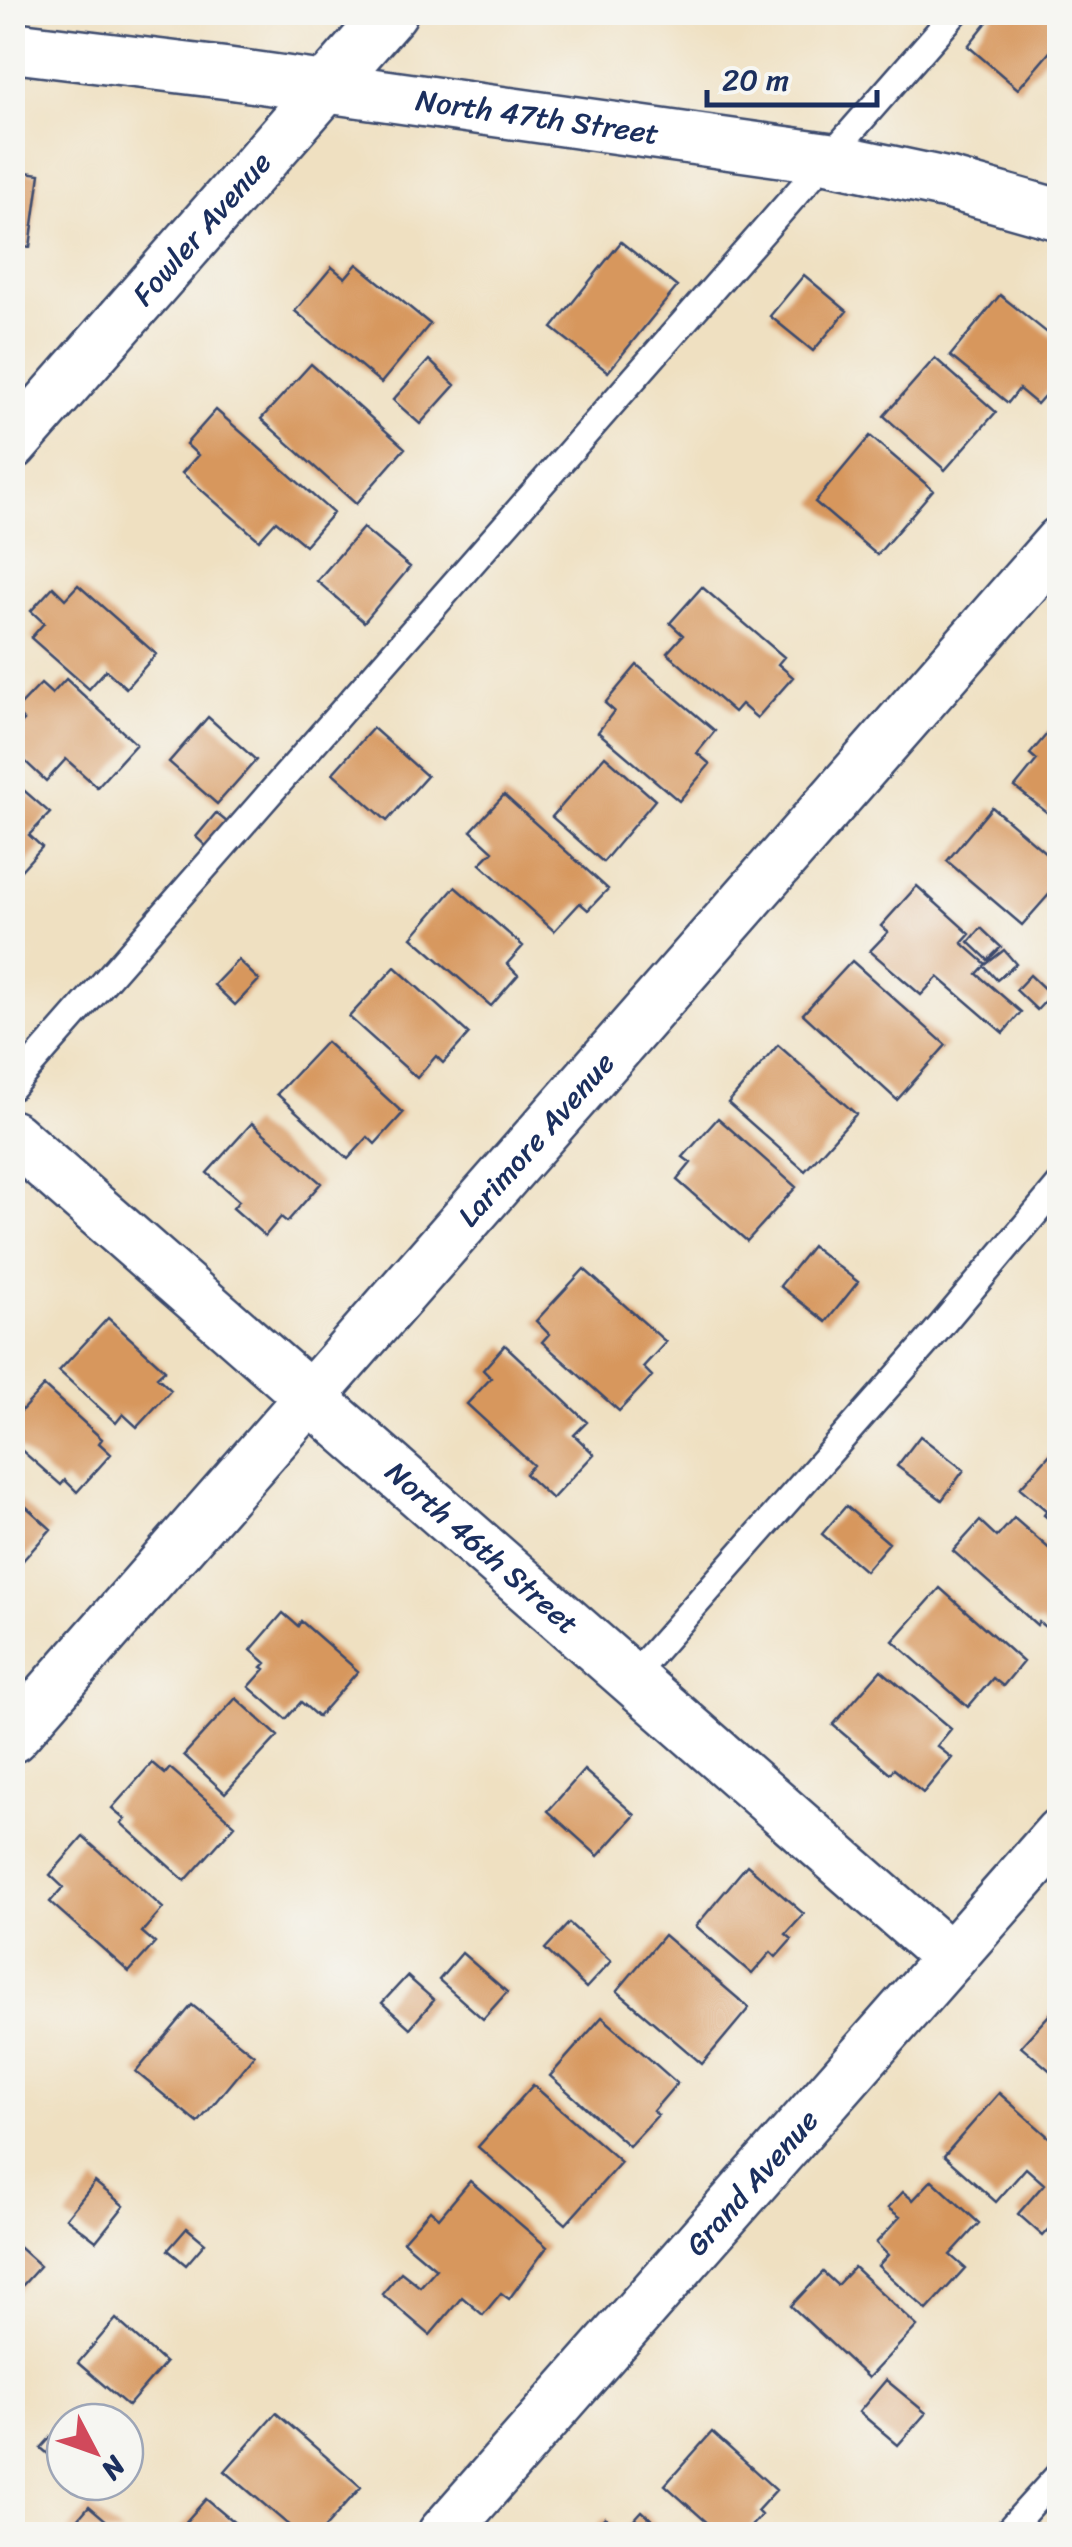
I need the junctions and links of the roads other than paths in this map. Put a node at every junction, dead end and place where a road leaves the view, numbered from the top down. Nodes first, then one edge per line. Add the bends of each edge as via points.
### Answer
1 (392, 12) edge
2 (956, 12) edge
3 (12, 47) edge
4 (324, 89) junction
5 (828, 158) junction
6 (1060, 215) edge
7 (12, 445) edge
8 (1060, 542) edge
9 (12, 1088) edge
10 (12, 1136) edge
11 (1060, 1184) edge
12 (310, 1398) junction
13 (631, 1678) junction
14 (12, 1737) edge
15 (1060, 1832) edge
16 (950, 1958) junction
17 (1060, 2473) edge
18 (443, 2534) edge
19 (1005, 2534) edge

1 - 4 street, Fowler Avenue
2 - 5 lane
3 - 4 street, North 47th Street
4 - 5 street, North 47th Street
4 - 7 street, Fowler Avenue
5 - 6 street, North 47th Street
5 - 9 lane
8 - 12 street, Larimore Avenue
10 - 12 street, North 46th Street
11 - 13 lane
12 - 13 street, North 46th Street
12 - 14 street, Larimore Avenue
13 - 16 street, North 46th Street
15 - 16 street, Grand Avenue
16 - 18 street, Grand Avenue
17 - 19 lane

